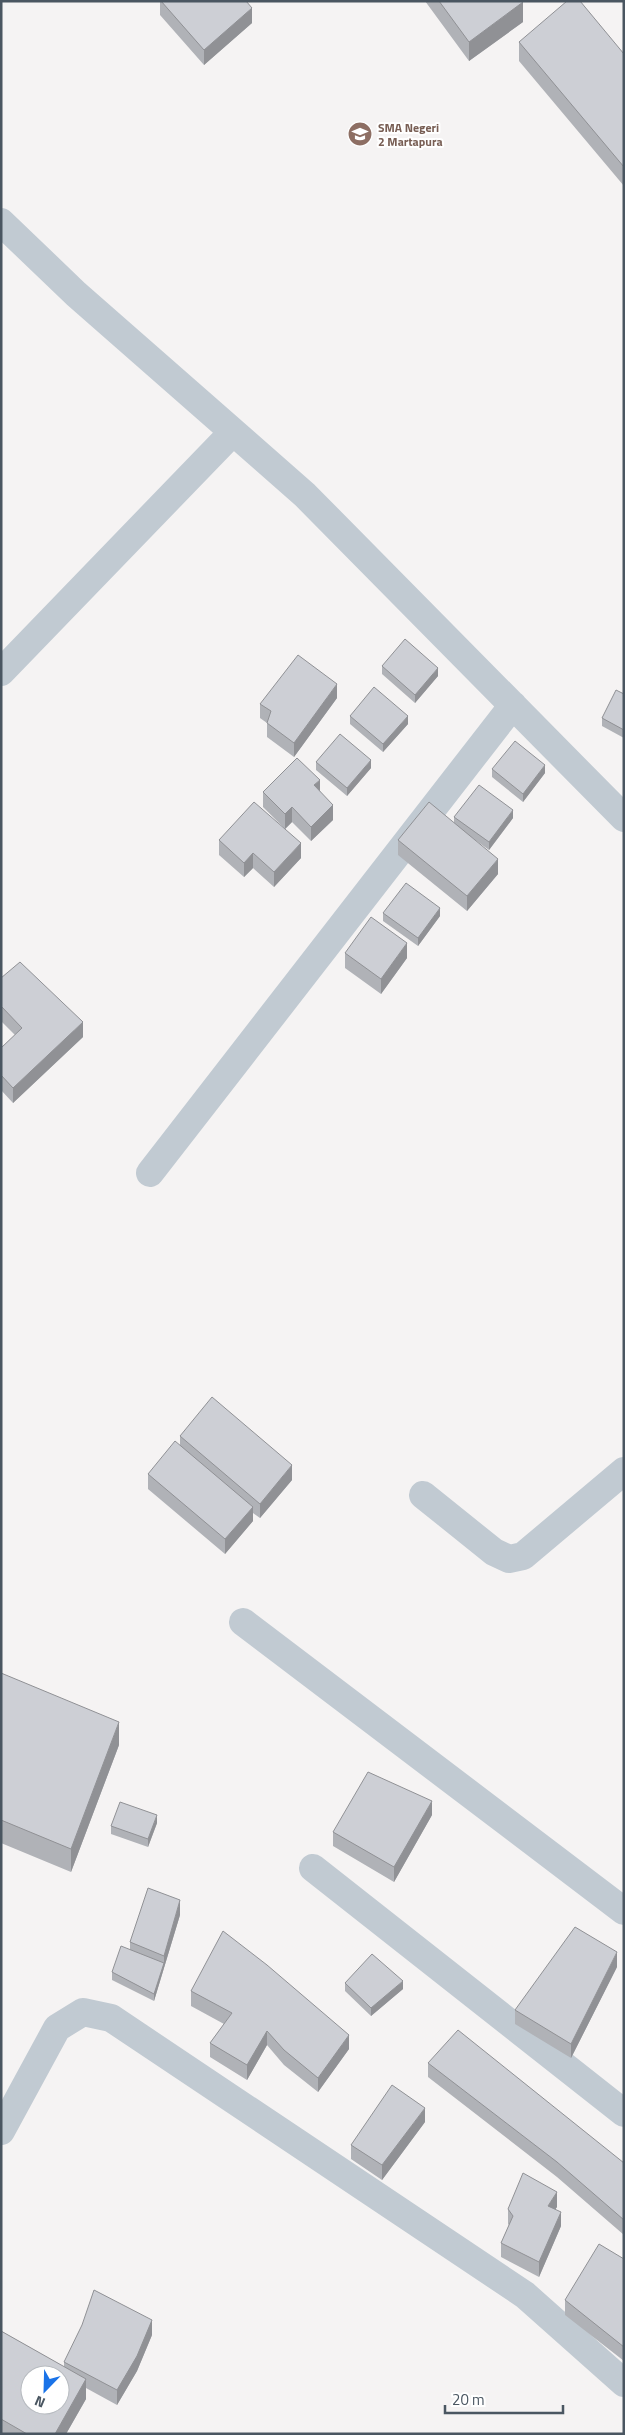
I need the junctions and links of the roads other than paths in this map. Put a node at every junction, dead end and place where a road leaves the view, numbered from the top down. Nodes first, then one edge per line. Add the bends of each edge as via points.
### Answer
1 (1, 222) edge
2 (233, 432) junction
3 (1, 672) edge
4 (513, 705) junction
5 (624, 818) edge
6 (150, 1173) dead end
7 (624, 1470) edge
8 (423, 1495) dead end
9 (243, 1622) dead end
10 (314, 1868) dead end
11 (624, 1911) edge
12 (624, 2113) edge
13 (1, 2131) edge
14 (624, 2383) edge

1 - 2 street via 76,294
2 - 3 street
2 - 4 street via 305,495
4 - 5 street
4 - 6 street
7 - 8 street via 522,1556 509,1559 494,1552
9 - 11 street
10 - 12 street
13 - 14 street via 57,2028 83,2012 111,2018 525,2296

